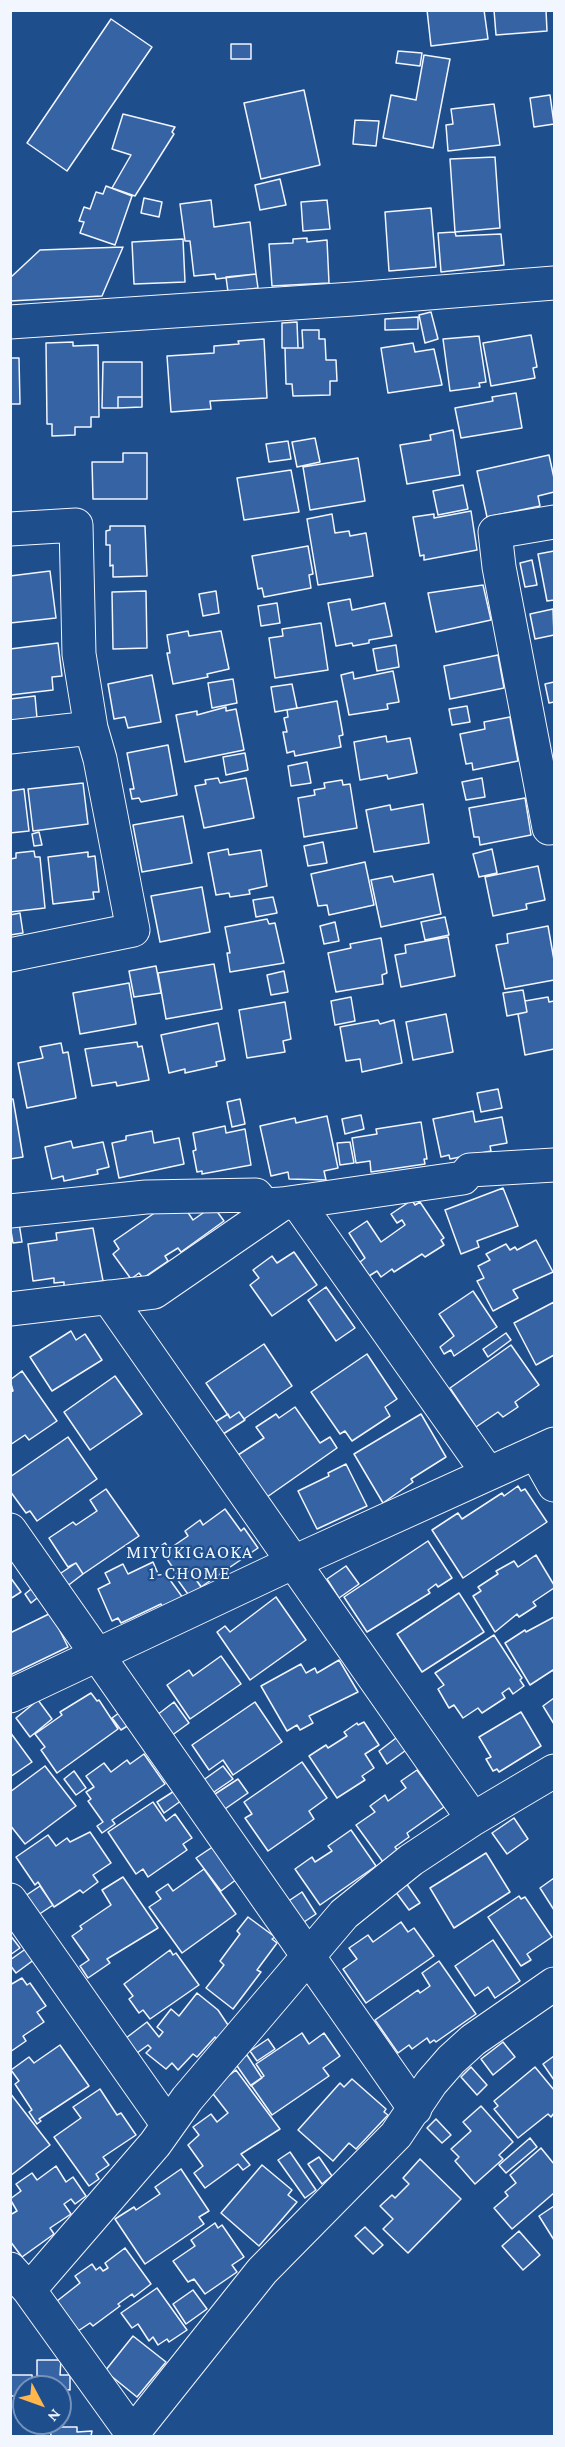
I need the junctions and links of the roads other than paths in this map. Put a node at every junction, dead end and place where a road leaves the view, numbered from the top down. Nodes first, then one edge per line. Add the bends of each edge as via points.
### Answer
1 (555, 283) edge
2 (10, 322) edge
3 (555, 522) edge
4 (10, 529) edge
5 (91, 728) junction
6 (10, 737) edge
7 (555, 827) edge
8 (10, 955) edge
9 (555, 1165) edge
10 (289, 1203) junction
11 (10, 1211) edge
12 (108, 1297) junction
13 (10, 1309) edge
14 (545, 1448) edge
15 (488, 1473) junction
16 (555, 1485) edge
17 (10, 1530) edge
18 (294, 1562) junction
19 (96, 1654) junction
20 (10, 1696) edge
21 (555, 1771) edge
22 (473, 1819) junction
23 (10, 1900) edge
24 (308, 1956) junction
25 (555, 1984) edge
26 (415, 2109) junction
27 (168, 2125) junction
28 (20, 2280) edge
29 (133, 2434) edge

1 - 2 street
3 - 7 street via 495,532 549,828
4 - 5 street via 76,525 79,654
5 - 6 street
5 - 8 street via 133,930
9 - 10 street via 470,1170 463,1179
10 - 11 street via 264,1205 256,1195 146,1197
10 - 12 street via 154,1292
10 - 15 street
12 - 13 street
12 - 18 street
14 - 15 street
14 - 16 street
15 - 18 street
17 - 19 street
18 - 19 street
18 - 22 street
19 - 20 street
19 - 24 street
21 - 22 street
22 - 24 street via 411,1860 345,1914
23 - 27 street
24 - 26 street
24 - 27 street
25 - 26 street via 473,2040 431,2083
26 - 29 street via 396,2135 262,2271
27 - 28 street via 155,2144
28 - 29 street

